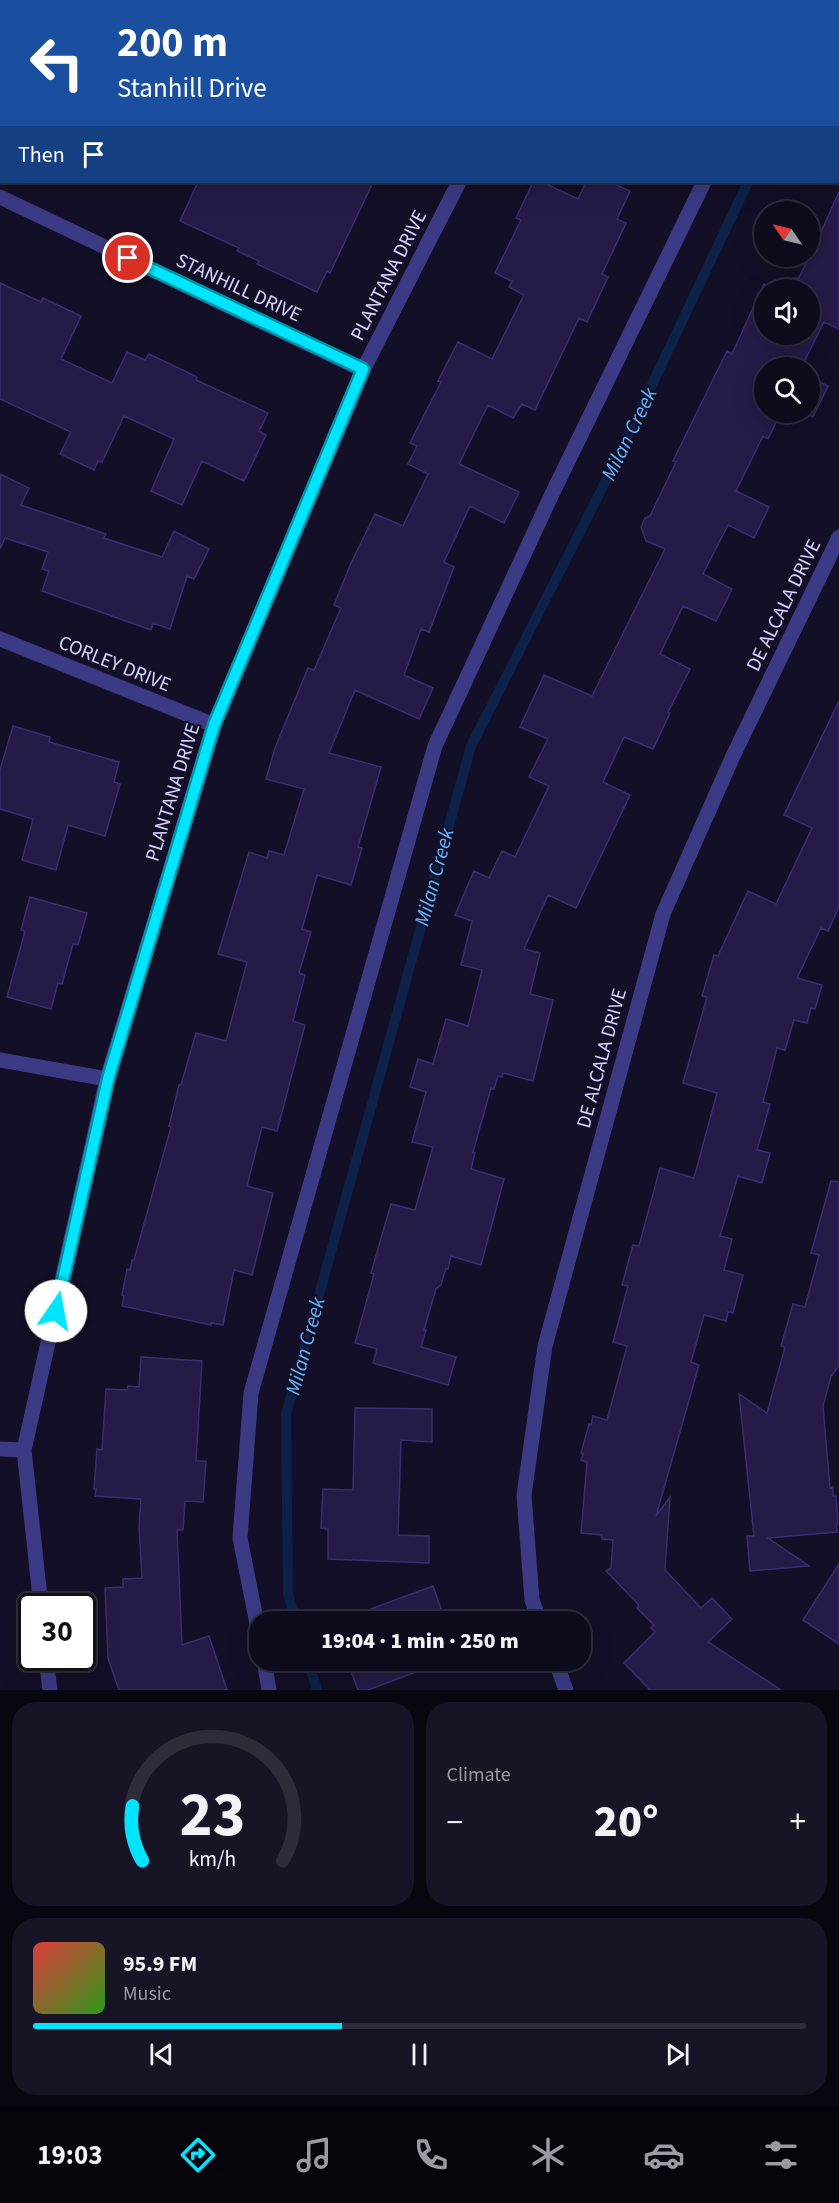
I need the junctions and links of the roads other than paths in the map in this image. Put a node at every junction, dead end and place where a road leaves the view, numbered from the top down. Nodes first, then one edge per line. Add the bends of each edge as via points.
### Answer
1 (458, 183) edge
2 (704, 183) edge
3 (0, 196) edge
4 (363, 369) junction
5 (839, 537) edge
6 (0, 639) edge
7 (214, 725) junction
8 (0, 1060) edge
9 (108, 1079) junction
10 (0, 1449) edge
11 (24, 1450) junction
12 (40, 1593) edge
13 (254, 1611) edge
14 (536, 1611) edge
15 (48, 1671) edge
16 (266, 1671) edge
17 (559, 1671) edge
18 (50, 1690) edge
19 (269, 1690) edge
20 (566, 1690) edge

1 - 4 street, PLANTANA DRIVE
2 - 13 street via 435,746 251,1393 240,1538
3 - 4 street, STANHILL DRIVE
4 - 7 street, PLANTANA DRIVE
5 - 14 street, DE ALCALA DRIVE via 733,756 663,914 545,1346 524,1495
6 - 7 street, CORLEY DRIVE
7 - 9 street, PLANTANA DRIVE
8 - 9 street
9 - 11 street, PLANTANA DRIVE
10 - 11 street
11 - 12 street, PLANTANA DRIVE
15 - 18 street
16 - 19 street
17 - 20 street

